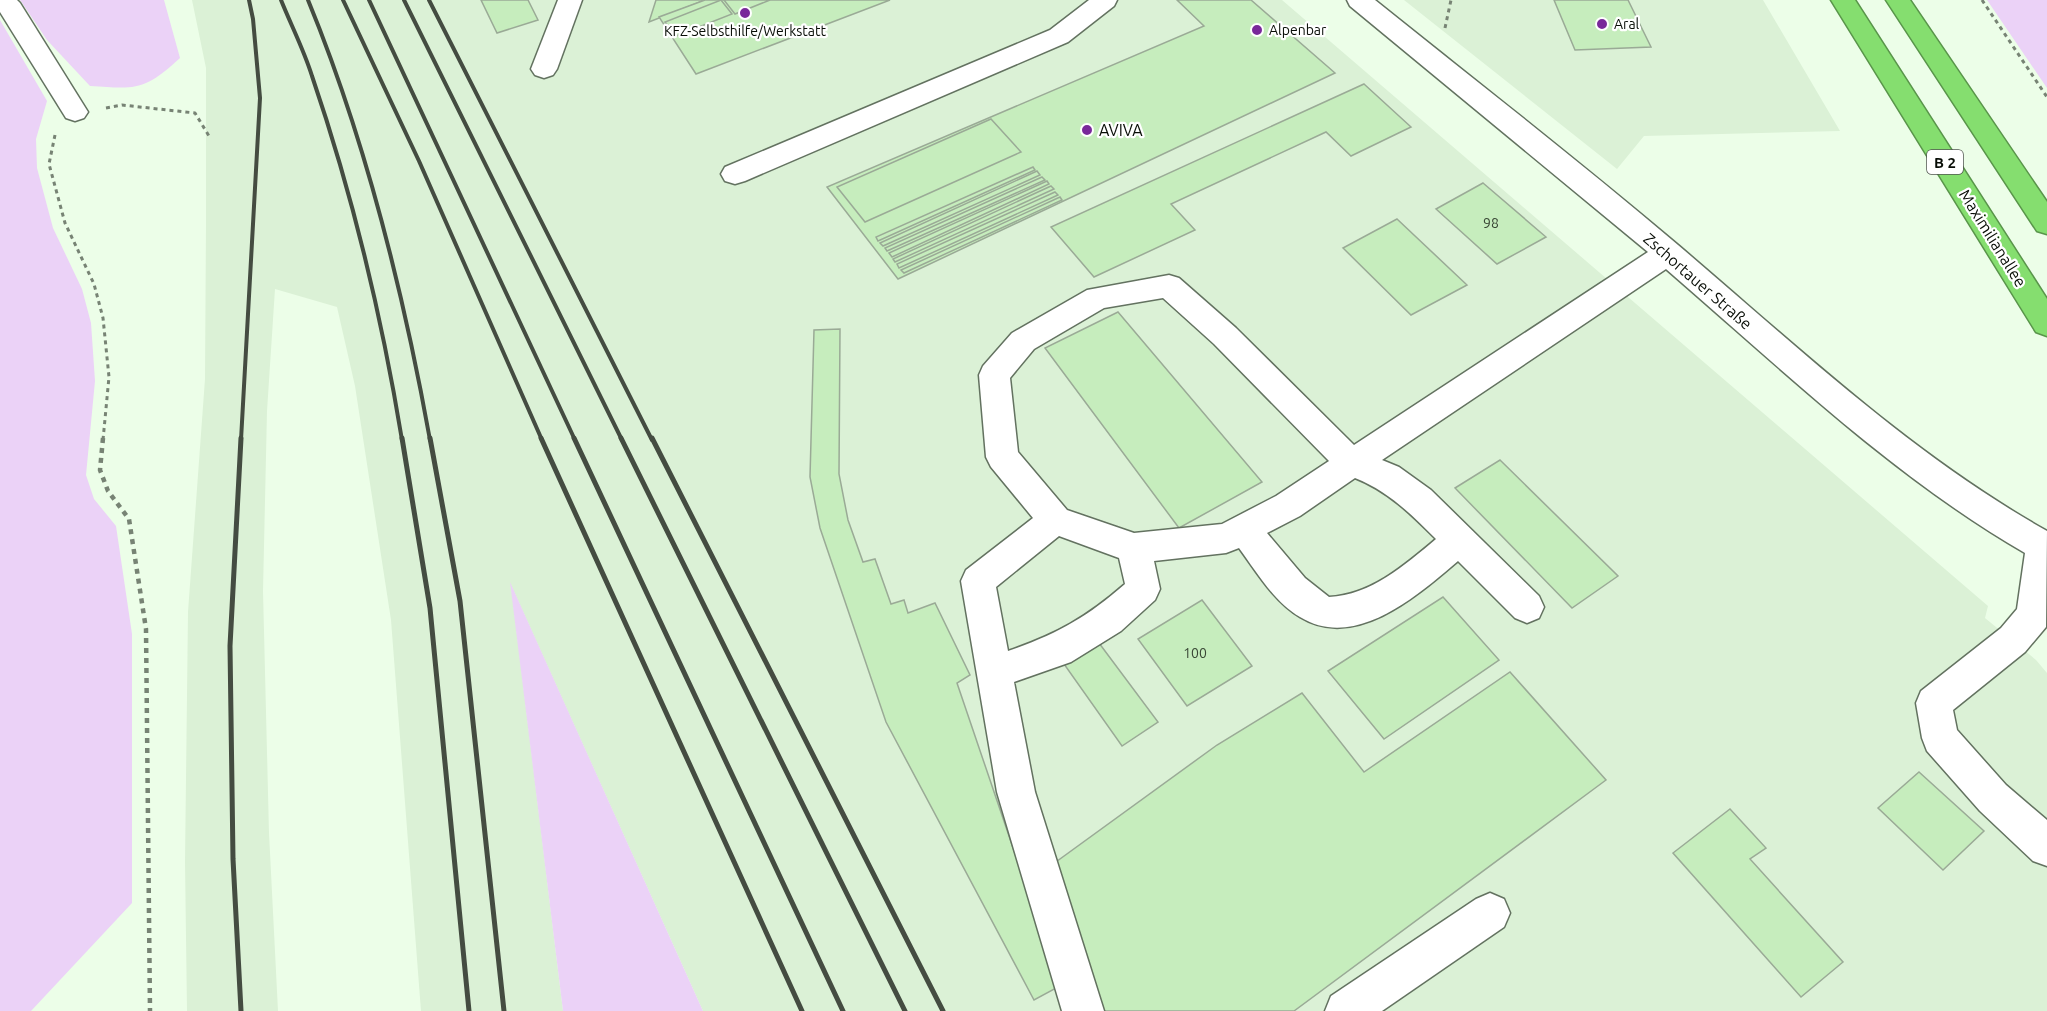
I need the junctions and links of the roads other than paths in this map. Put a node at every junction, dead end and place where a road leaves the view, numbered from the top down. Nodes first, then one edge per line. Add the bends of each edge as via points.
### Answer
1 (3, 0) edge
2 (570, 0) edge
3 (1105, 0) edge
4 (1359, 0) edge
5 (1843, 0) edge
6 (1898, 0) edge
7 (544, 69) dead end
8 (75, 112) road end
9 (735, 174) dead end
10 (2047, 224) edge
11 (1668, 254) junction
12 (2047, 324) edge
13 (1353, 463) junction
14 (1055, 520) junction
15 (1244, 530) junction
16 (1459, 540) junction
17 (2045, 546) edge
18 (1134, 548) junction
19 (1527, 607) dead end
20 (994, 673) junction
21 (2047, 847) edge
22 (1490, 913) dead end
23 (1083, 1011) edge
24 (1346, 1011) edge

1 - 8 street
2 - 7 street
3 - 9 street via 1059,36
4 - 11 street, Zschortauer Straße
5 - 12 highway, Maximilianallee / B 2
6 - 10 highway
11 - 13 street
11 - 17 street, Zschortauer Straße via 1849,410 1952,490
13 - 14 street via 1169,286 1097,298 1023,341 994,375 1002,457
13 - 15 street
13 - 16 street via 1388,477 1419,500
14 - 18 street
14 - 20 street via 978,581
15 - 16 street via 1293,589 1314,607 1336,614 1366,607 1422,571
15 - 18 street via 1226,538
16 - 19 street
17 - 21 street via 2034,616 2013,640 1934,703 1940,738 1993,798
18 - 20 street via 1143,589 1109,620 1058,650
20 - 23 street via 1016,792
22 - 24 street

